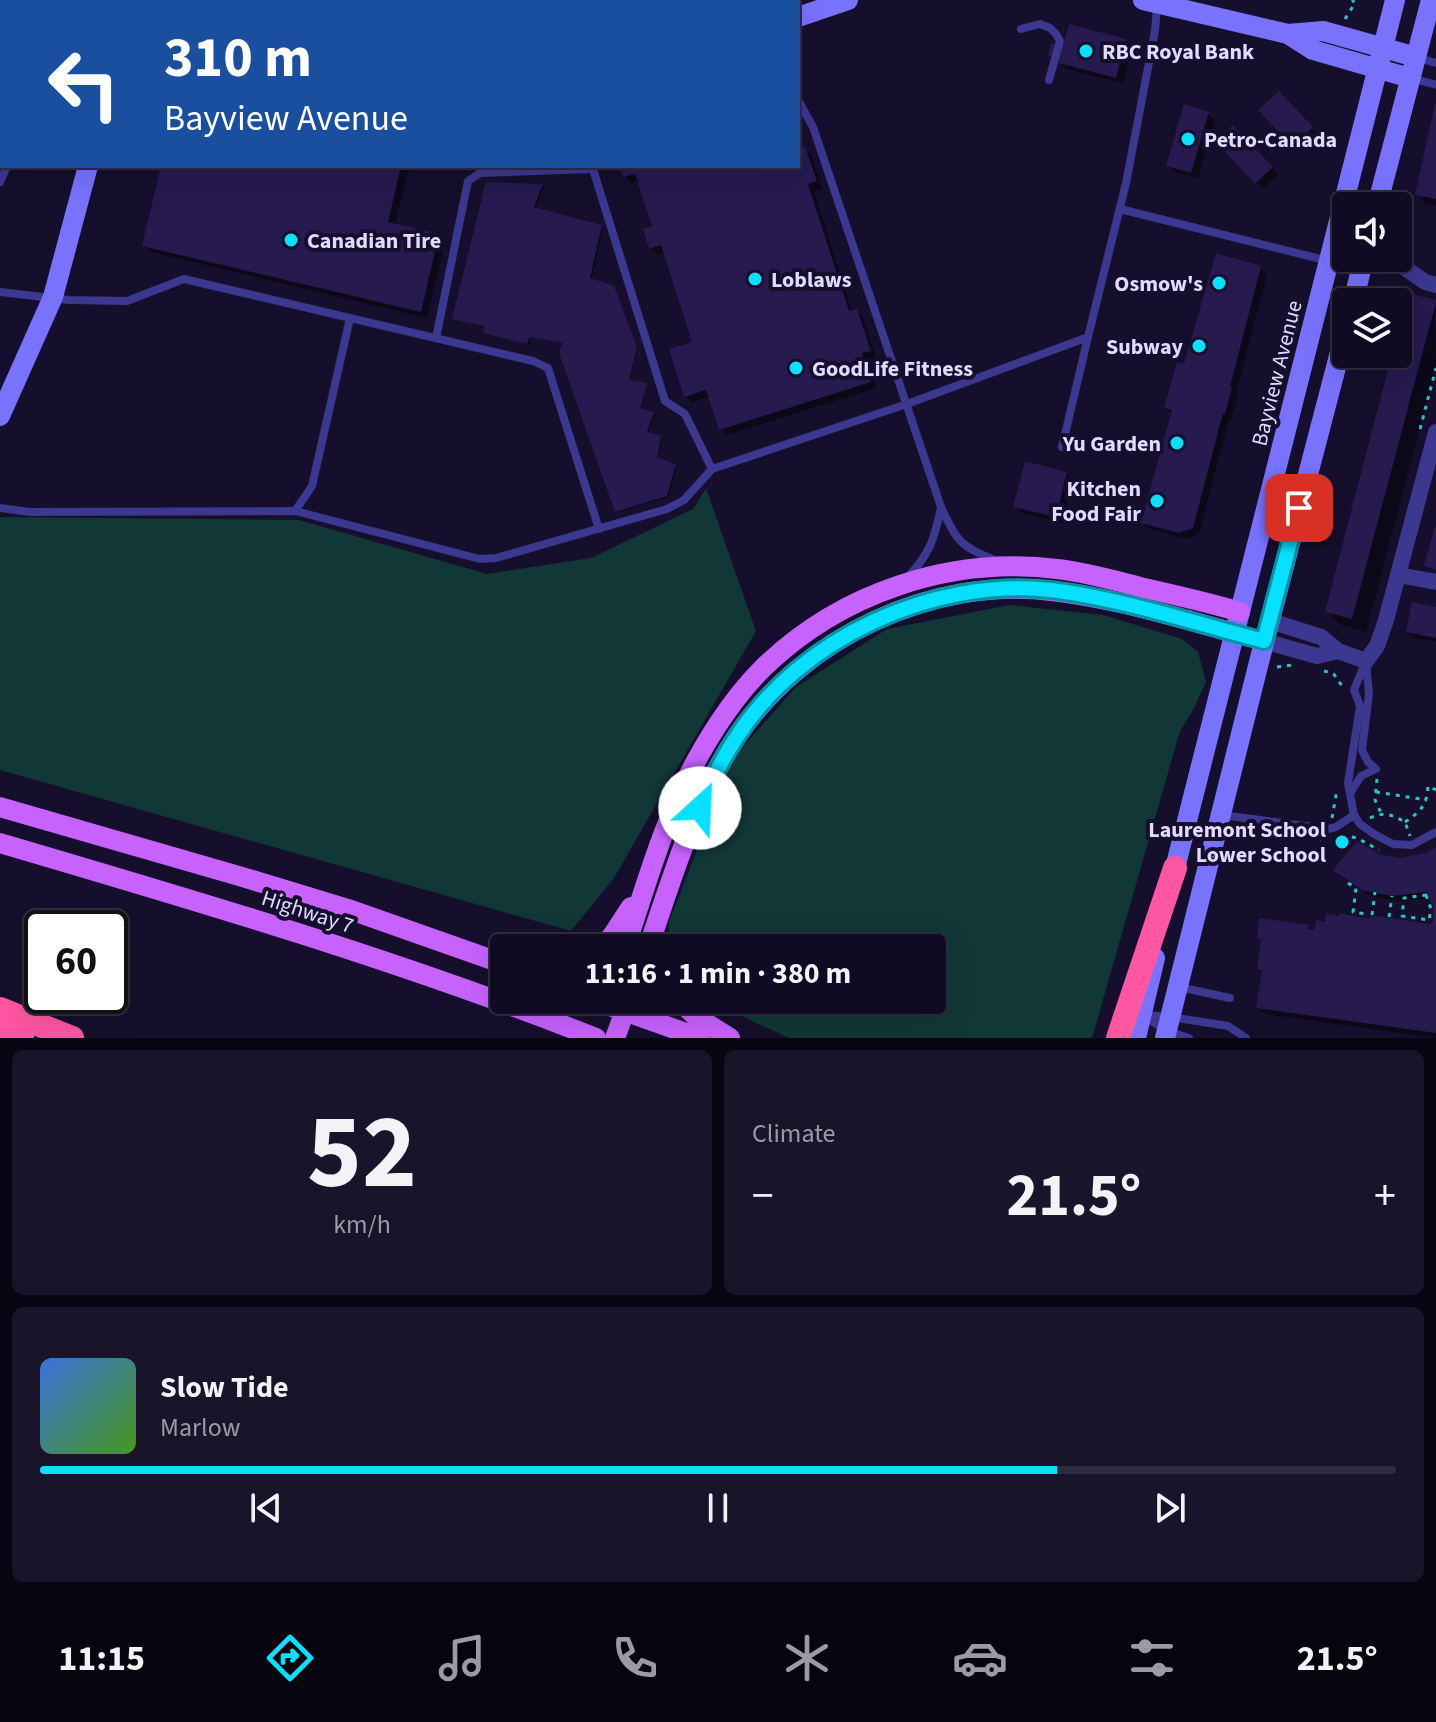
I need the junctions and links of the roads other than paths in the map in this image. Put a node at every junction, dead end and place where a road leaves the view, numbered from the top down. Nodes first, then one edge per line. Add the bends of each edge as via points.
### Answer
1 (848, 0) edge
2 (1395, 0) edge
3 (1431, 0) edge
4 (1153, 1) edge
5 (800, 16) edge
6 (1021, 29) dead end
7 (1288, 34) junction
8 (1382, 48) junction
9 (1426, 60) edge
10 (1377, 69) junction
11 (1410, 78) junction
12 (1049, 80) dead end
13 (1436, 85) edge
14 (800, 104) edge
15 (87, 168) edge
16 (592, 168) edge
17 (1381, 192) edge
18 (1120, 209) junction
19 (1329, 261) junction
20 (1411, 272) edge
21 (1436, 285) edge
22 (0, 292) edge
23 (53, 297) junction
24 (350, 318) junction
25 (1088, 337) junction
26 (436, 338) junction
27 (1336, 368) edge
28 (907, 404) junction
29 (0, 416) edge
30 (1436, 432) edge
31 (1062, 447) dead end
32 (712, 469) junction
33 (941, 507) junction
34 (0, 508) edge
35 (295, 511) junction
36 (599, 529) junction
37 (1013, 567) junction
38 (1398, 575) junction
39 (904, 582) junction
40 (1436, 582) edge
41 (1240, 612) junction
42 (1267, 631) junction
43 (1235, 633) junction
44 (1366, 661) junction
45 (1351, 792) junction
46 (0, 807) edge
47 (1221, 815) junction
48 (1354, 815) junction
49 (1436, 832) edge
50 (0, 843) edge
51 (1175, 868) junction
52 (646, 884) junction
53 (667, 893) junction
54 (613, 934) edge
55 (630, 934) edge
56 (653, 934) edge
57 (661, 934) edge
58 (490, 958) edge
59 (1178, 986) junction
60 (1230, 998) dead end
61 (0, 1009) edge
62 (607, 1014) edge
63 (613, 1014) edge
64 (640, 1014) edge
65 (693, 1014) edge
66 (1142, 1015) junction
67 (1168, 1028) edge
68 (0, 1029) edge
69 (22, 1038) edge
70 (72, 1038) edge
71 (596, 1038) edge
72 (615, 1038) edge
73 (700, 1038) edge
74 (730, 1038) edge
75 (1118, 1038) edge
76 (1136, 1038) edge
77 (1189, 1038) edge
78 (1246, 1038) edge

1 - 5 main road
2 - 8 main road, Bayview Avenue
3 - 9 main road
4 - 7 main road
4 - 18 lane via 1155,31
6 - 12 lane via 1040,24 1060,41
7 - 8 main road via 1323,31
7 - 10 main road via 1313,50
8 - 9 main road
8 - 10 main road, Bayview Avenue
9 - 11 main road
10 - 11 main road
10 - 19 main road, Bayview Avenue
11 - 13 lane
11 - 17 main road
14 - 28 lane via 813,127
15 - 23 main road
16 - 26 lane via 480,173 468,181
16 - 32 lane via 665,401 685,414
18 - 19 lane
18 - 25 lane
19 - 41 main road, Bayview Avenue
20 - 21 street
22 - 23 lane
23 - 24 lane via 127,301 184,279
23 - 29 main road
24 - 26 lane
24 - 35 lane via 312,486
25 - 28 lane
25 - 31 lane
26 - 36 lane via 548,368
27 - 42 main road
28 - 32 lane
28 - 33 lane
30 - 38 street
32 - 36 lane via 684,500
33 - 37 lane via 955,537 971,550
33 - 39 lane via 929,550
34 - 35 lane
35 - 36 lane via 480,559
37 - 39 main road
37 - 41 main road via 1110,579
38 - 40 street
38 - 44 street via 1384,629
39 - 52 main road via 807,632 739,695 695,762
41 - 42 main road
41 - 43 main road, Bayview Avenue
42 - 43 main road
42 - 44 street via 1317,656 1338,651
42 - 47 main road
43 - 51 main road, Bayview Avenue
43 - 53 main road via 1050,590 992,589 937,598 889,614 800,667 737,736 709,785
44 - 45 lane via 1354,690 1360,706
44 - 45 lane via 1369,694 1362,750 1376,774 1361,776
45 - 48 lane
46 - 58 main road, Highway 7 via 348,909
47 - 48 lane via 1328,829
47 - 59 main road
48 - 49 lane via 1393,844 1412,845
50 - 71 main road, Highway 7 via 283,927
51 - 66 main road, Bayview Avenue
51 - 75 highway
52 - 54 main road
52 - 55 main road
53 - 56 main road
53 - 57 main road
59 - 60 lane
59 - 67 main road
61 - 70 highway
62 - 71 main road
63 - 72 main road
64 - 73 main road
65 - 74 main road
66 - 67 lane
66 - 67 lane
66 - 76 main road, Bayview Avenue
67 - 77 lane
67 - 78 lane via 1228,1026
68 - 69 highway

